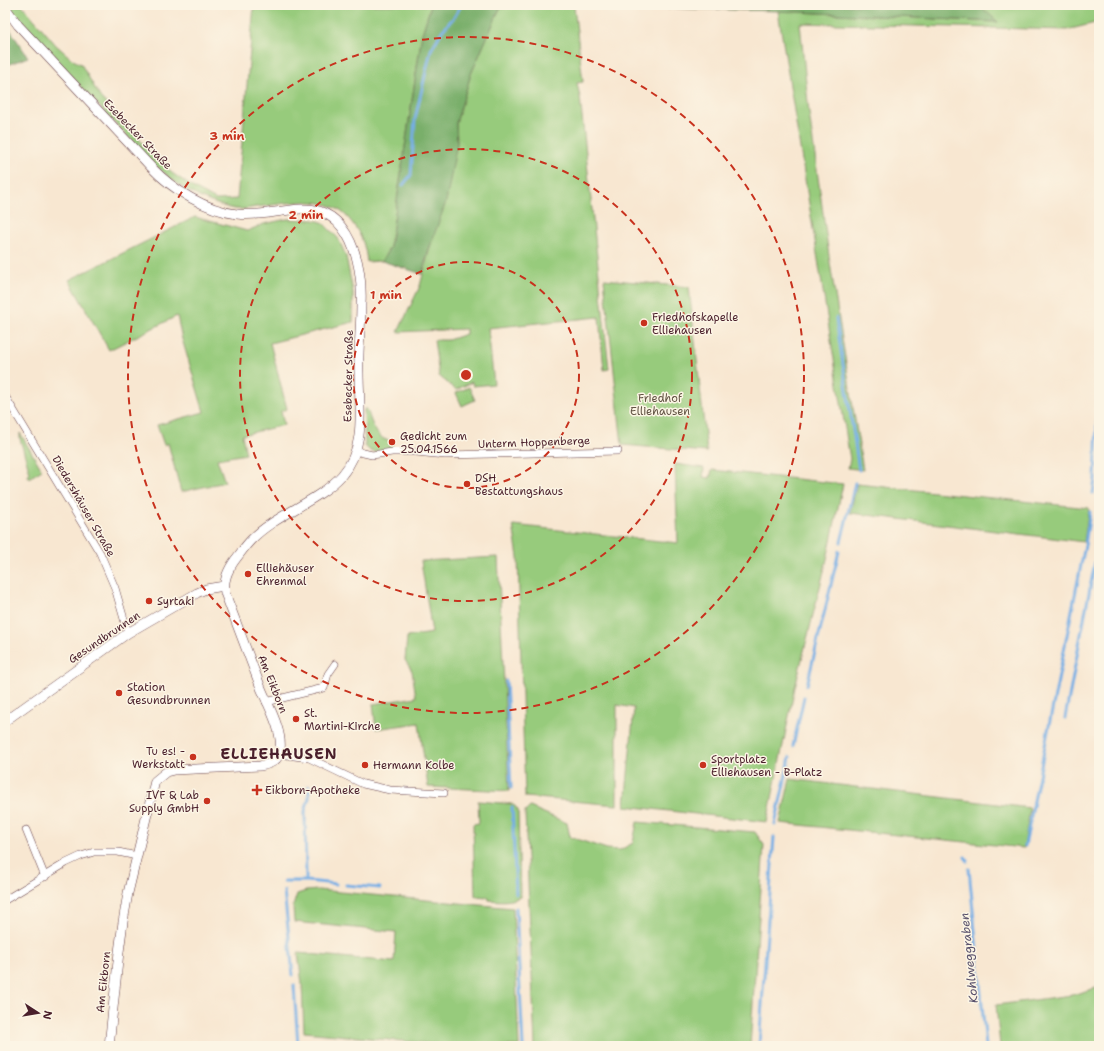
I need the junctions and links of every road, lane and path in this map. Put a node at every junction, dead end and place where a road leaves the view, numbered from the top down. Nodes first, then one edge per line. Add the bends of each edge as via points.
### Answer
1 (5, 7) edge
2 (5, 396) edge
3 (618, 450) dead end
4 (355, 451) junction
5 (224, 586) junction
6 (128, 633) junction
7 (335, 664) dead end
8 (266, 702) junction
9 (5, 721) edge
10 (279, 754) junction
11 (444, 793) dead end
12 (26, 830) dead end
13 (137, 856) junction
14 (45, 877) junction
15 (5, 900) edge
16 (109, 1046) edge

1 - 4 street, Esebecker Straße via 18,25 165,181 208,205 230,213 251,215 307,209 327,215 340,225 349,237 355,252 362,299 358,372 360,411
2 - 6 street, Diedershäuser Straße via 100,553 115,588
3 - 4 street, Unterm Hoppenberge via 445,455 392,452 372,455
4 - 5 street via 348,468 332,484 251,540 232,565
5 - 6 street, Gesundbrunnen via 197,592
5 - 8 street, Am Eikborn
6 - 9 street, Gesundbrunnen
7 - 8 street via 328,674 324,688
8 - 10 street, Am Eikborn via 278,733
10 - 11 street via 309,758 363,784 390,790
10 - 13 street, Am Eikborn via 273,761 260,766 174,770 161,775 154,783
12 - 14 street
13 - 14 street via 118,852 94,852 74,859
13 - 16 street, Am Eikborn via 118,952
14 - 15 street

